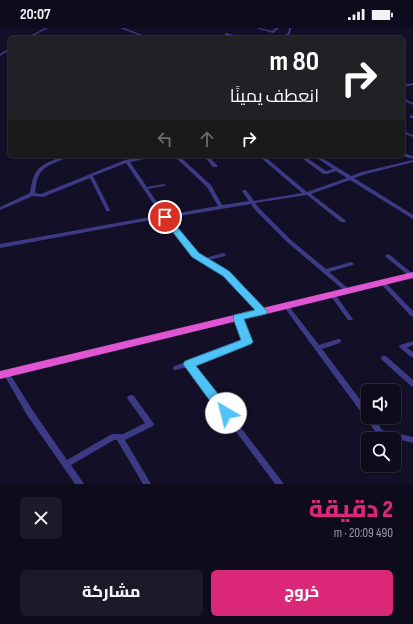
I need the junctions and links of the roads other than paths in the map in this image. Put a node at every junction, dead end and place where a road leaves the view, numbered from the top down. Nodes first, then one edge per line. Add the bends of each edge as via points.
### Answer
1 (47, 28) edge
2 (121, 28) edge
3 (257, 28) edge
4 (278, 28) edge
5 (290, 28) edge
6 (226, 34) dead end
7 (31, 36) edge
8 (143, 36) edge
9 (234, 36) edge
10 (284, 36) edge
11 (62, 158) edge
12 (143, 158) edge
13 (178, 158) edge
14 (208, 158) edge
15 (264, 158) edge
16 (304, 158) edge
17 (319, 158) edge
18 (127, 161) junction
19 (413, 161) edge
20 (215, 166) dead end
21 (337, 169) junction
22 (91, 176) junction
23 (352, 177) junction
24 (164, 186) dead end
25 (147, 188) junction
26 (244, 191) dead end
27 (32, 194) junction
28 (307, 194) junction
29 (253, 202) junction
30 (221, 207) junction
31 (0, 209) edge
32 (108, 210) dead end
33 (165, 217) junction
34 (413, 217) edge
35 (343, 222) dead end
36 (0, 246) edge
37 (223, 255) dead end
38 (388, 256) dead end
39 (204, 260) junction
40 (351, 264) dead end
41 (325, 271) junction
42 (412, 275) edge
43 (383, 282) junction
44 (348, 291) junction
45 (333, 295) junction
46 (286, 306) junction
47 (263, 312) junction
48 (413, 314) edge
49 (238, 318) junction
50 (350, 319) dead end
51 (338, 341) dead end
52 (413, 343) edge
53 (317, 348) junction
54 (413, 355) edge
55 (384, 358) dead end
56 (189, 364) junction
57 (176, 368) dead end
58 (3, 374) edge
59 (413, 384) edge
60 (131, 398) dead end
61 (119, 437) junction
62 (413, 440) edge
63 (67, 464) junction
64 (80, 484) edge
65 (148, 484) edge
66 (280, 484) edge

1 - 7 street
2 - 8 street
3 - 4 street via 273,32
5 - 10 street via 289,33
6 - 9 street
11 - 27 street via 42,166 34,176
12 - 18 street
13 - 30 street via 208,186
14 - 20 street
15 - 28 street
16 - 21 street via 325,173
17 - 21 street
18 - 22 street
18 - 25 street
19 - 23 street
21 - 23 street
22 - 27 street via 40,196
22 - 32 street
23 - 28 street
23 - 34 street
24 - 25 street
25 - 33 street
26 - 29 street
27 - 31 street
28 - 29 street
28 - 35 street
29 - 30 street
29 - 41 street via 289,240
30 - 33 street
33 - 36 street
33 - 39 street via 196,255
37 - 39 street
38 - 42 street
39 - 47 street via 226,274
40 - 41 street
41 - 44 street
42 - 43 highway
43 - 44 highway
43 - 48 street
44 - 45 highway
45 - 46 highway
45 - 50 street
46 - 47 highway
46 - 53 street
47 - 49 highway
49 - 56 street via 247,342
49 - 58 highway
51 - 53 street
52 - 54 street via 402,348
53 - 62 street via 380,432
55 - 59 street
56 - 57 street
56 - 66 street
58 - 63 street
60 - 61 street via 150,424
61 - 63 street via 113,437
61 - 65 street
63 - 64 street

